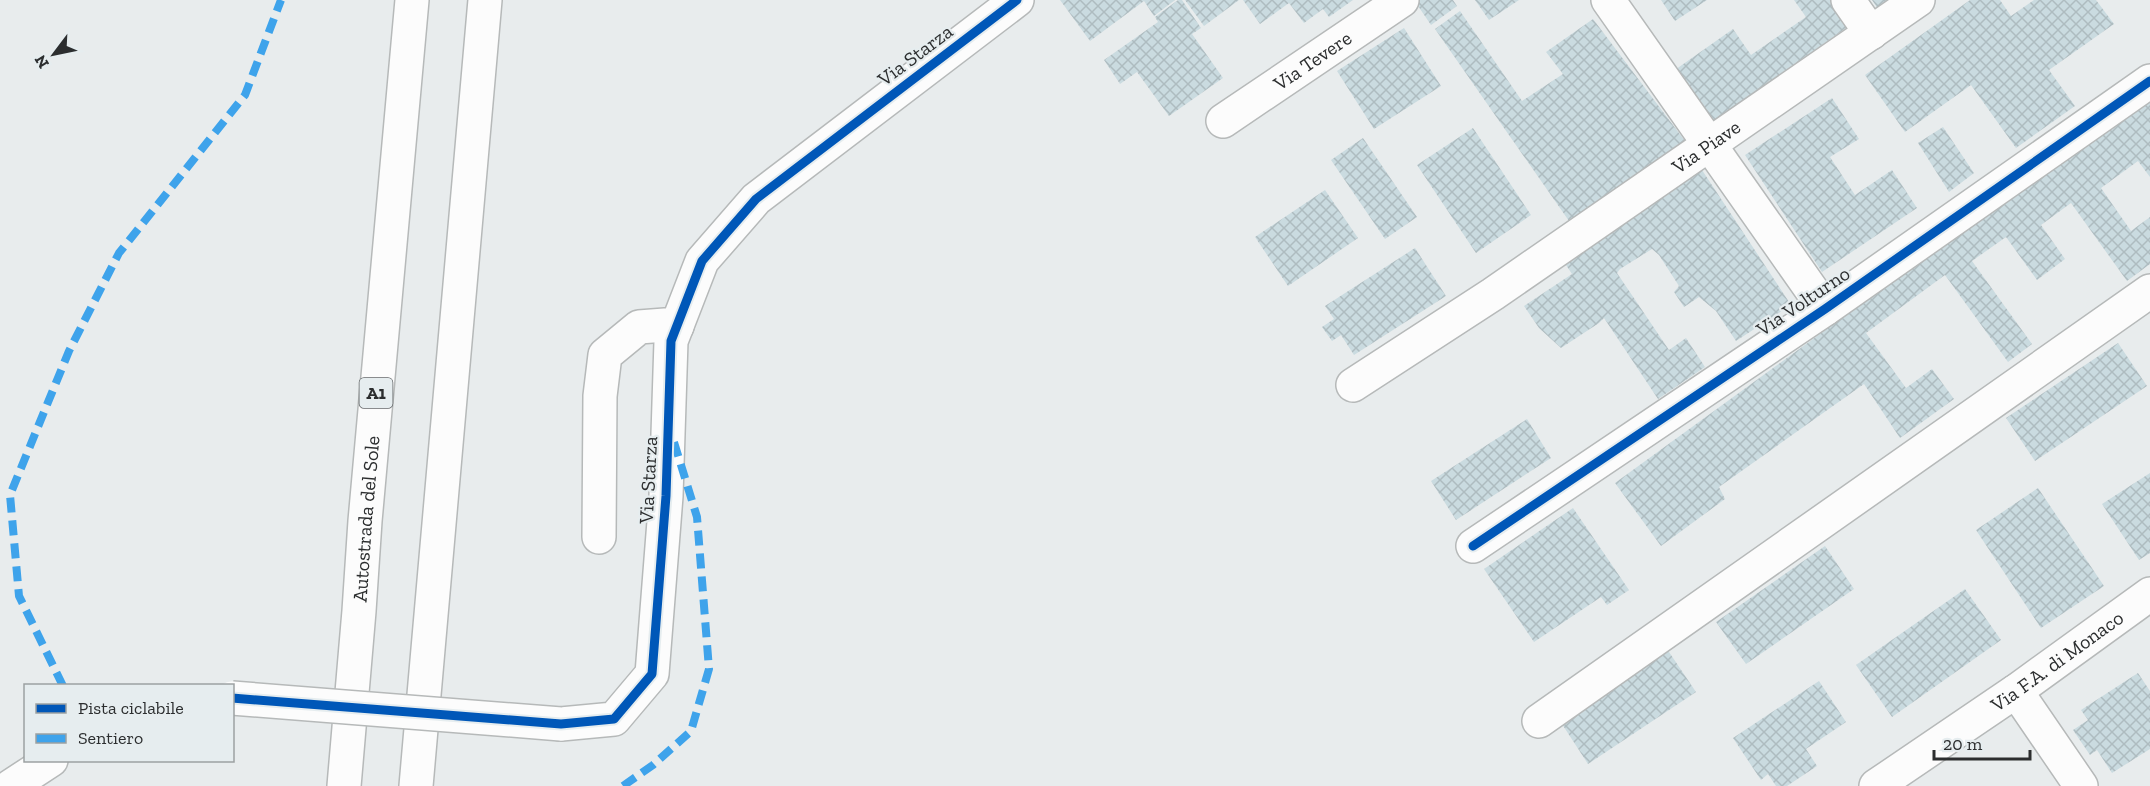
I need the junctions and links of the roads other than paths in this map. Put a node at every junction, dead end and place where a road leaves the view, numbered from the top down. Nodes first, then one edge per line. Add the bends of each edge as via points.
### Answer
1 (412, 0) edge
2 (485, 0) edge
3 (1017, 0) edge
4 (1402, 0) edge
5 (1608, 0) edge
6 (1848, 0) edge
7 (1918, 0) edge
8 (1871, 33) junction
9 (2150, 81) edge
10 (1223, 121) dead end
11 (1711, 145) junction
12 (2150, 291) edge
13 (1825, 309) junction
14 (677, 326) junction
15 (1353, 386) dead end
16 (599, 537) dead end
17 (1473, 546) dead end
18 (2150, 594) edge
19 (2016, 691) junction
20 (234, 698) edge
21 (1539, 721) dead end
22 (48, 762) edge
23 (11, 786) edge
24 (344, 786) edge
25 (416, 786) edge
26 (1875, 786) edge
27 (2081, 786) edge

1 - 24 main road, Autostrada del Sole / A1
2 - 25 main road
3 - 14 main road, Via Starza via 756,199 702,261
4 - 10 main road, Via Tevere
5 - 11 main road
6 - 8 main road
7 - 8 main road, Via Piave
8 - 11 main road, Via Piave
9 - 13 main road, Via Volturno
11 - 13 main road
11 - 15 main road, Via Piave
12 - 21 main road
13 - 17 main road, Via Volturno
14 - 16 main road via 639,327 604,355
14 - 20 main road, Via Starza, bridge via 671,341 666,496 652,674 614,719 561,724
18 - 19 main road, Via F.A. di Monaco
19 - 26 main road, Via F.A. di Monaco
19 - 27 main road
22 - 23 main road

